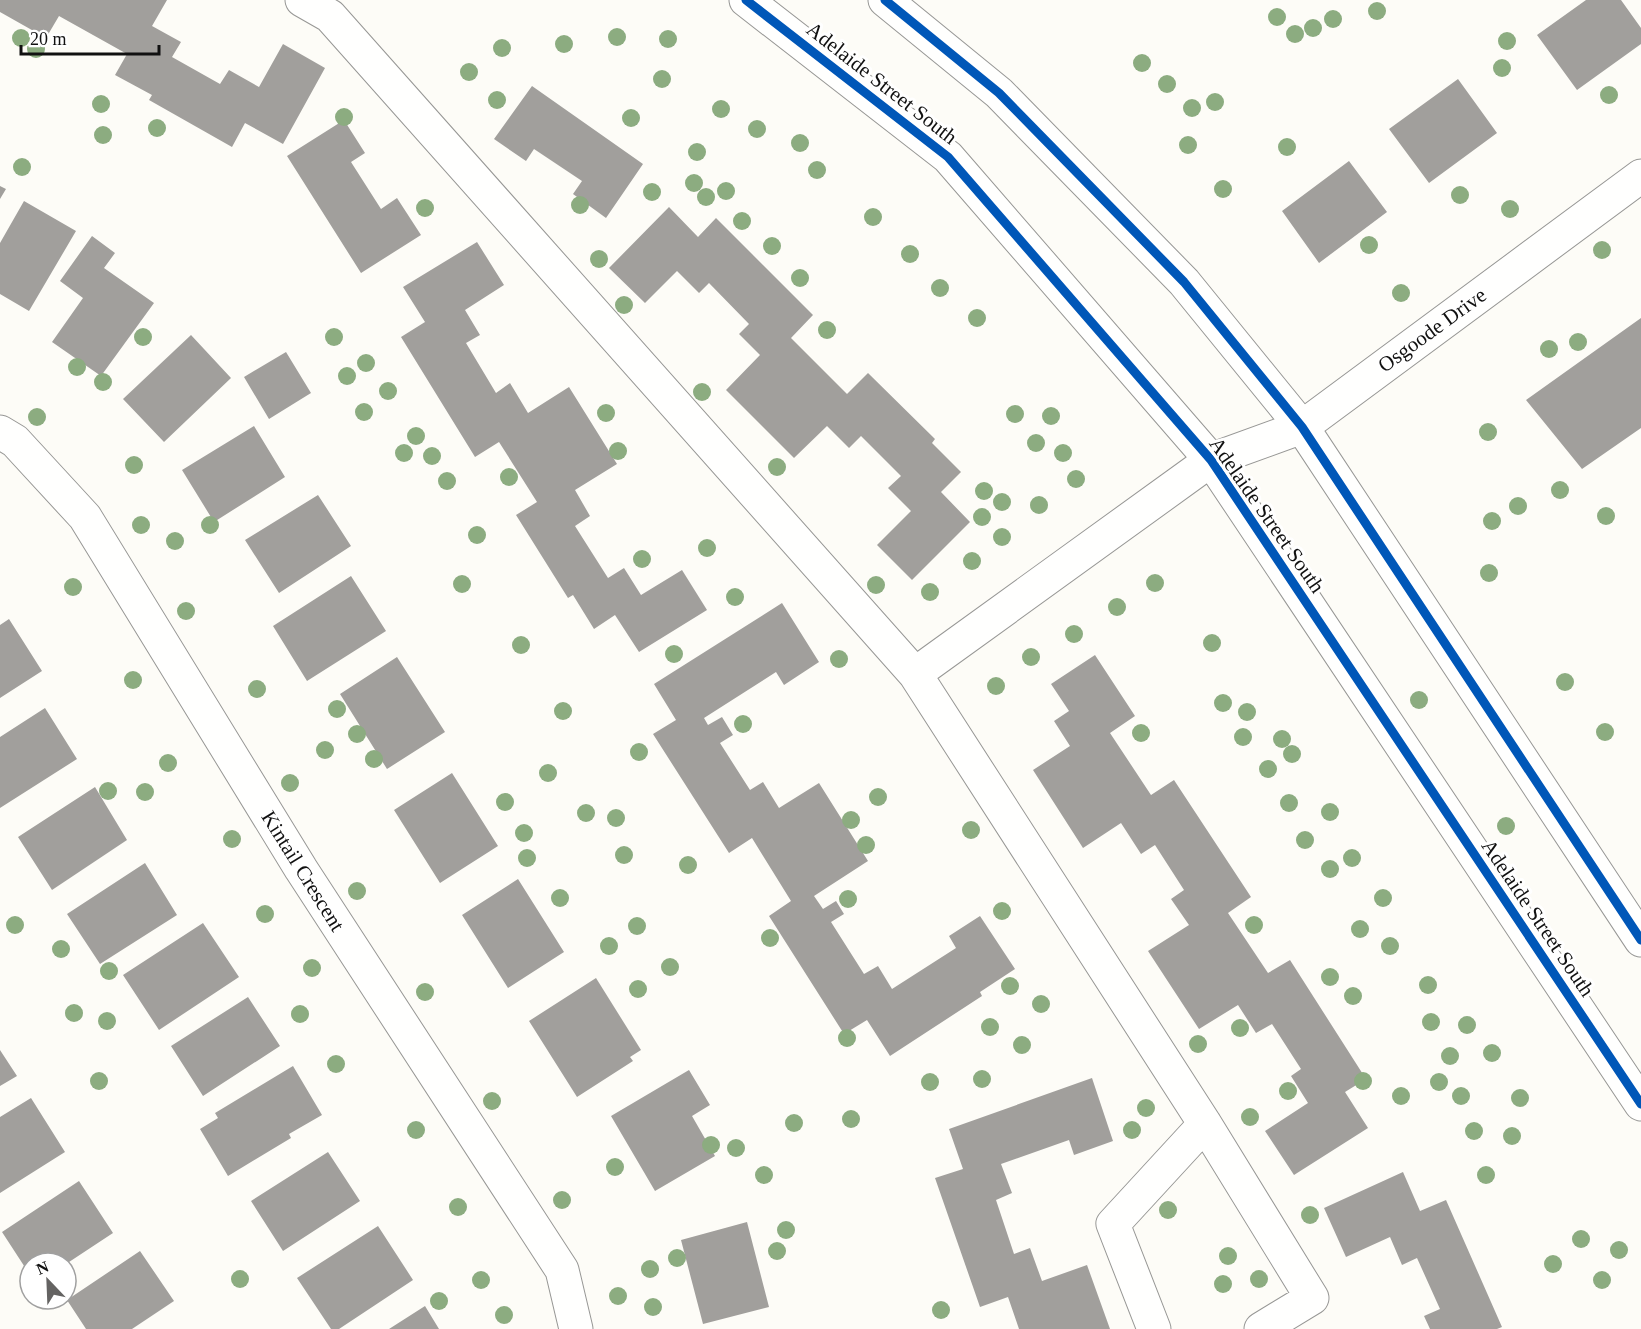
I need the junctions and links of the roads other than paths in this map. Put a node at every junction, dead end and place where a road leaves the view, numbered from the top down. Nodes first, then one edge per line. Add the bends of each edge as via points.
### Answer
1 (302, 0) edge
2 (746, 0) edge
3 (885, 0) edge
4 (1641, 176) edge
5 (1302, 427) junction
6 (0, 432) edge
7 (1211, 460) junction
8 (915, 675) junction
9 (1641, 940) edge
10 (1641, 1104) edge
11 (1205, 1124) junction
12 (576, 1329) edge
13 (1154, 1329) edge
14 (1261, 1329) edge

1 - 8 street via 330,16
2 - 7 street, Adelaide Street South via 948,157
3 - 5 street via 999,93 1185,282
4 - 5 street, Osgoode Drive
5 - 7 street, Osgoode Drive
5 - 9 street
6 - 12 street, Kintail Crescent via 15,441 85,517 301,869 562,1270
7 - 8 street, Osgoode Drive
7 - 10 street, Adelaide Street South
8 - 11 street
11 - 13 street via 1113,1224
11 - 14 street via 1312,1298

